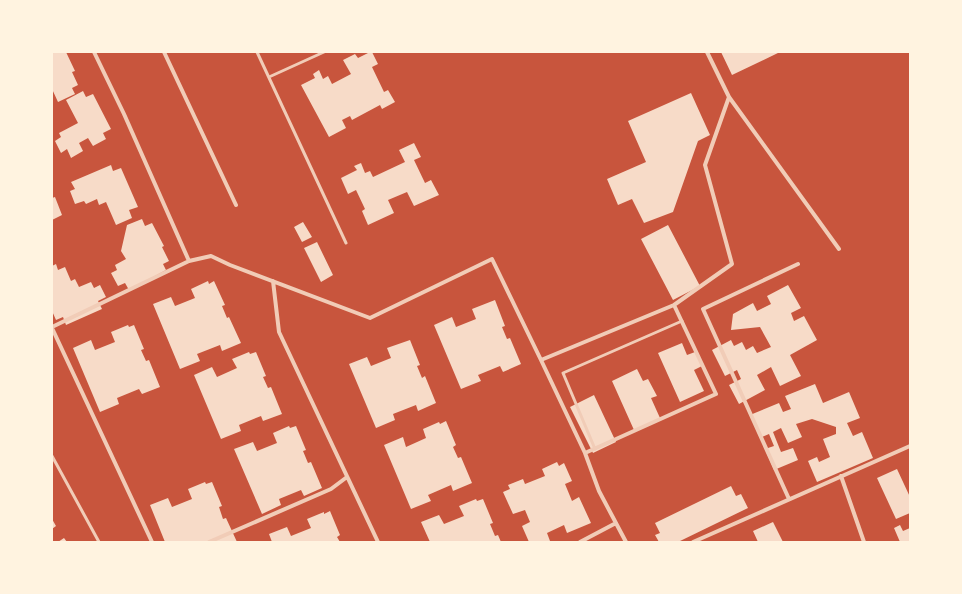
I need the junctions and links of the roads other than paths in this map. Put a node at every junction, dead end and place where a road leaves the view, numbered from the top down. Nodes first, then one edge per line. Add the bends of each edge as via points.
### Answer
1 (94, 52) edge
2 (164, 52) edge
3 (257, 52) edge
4 (324, 52) edge
5 (707, 52) edge
6 (269, 77) junction
7 (729, 97) junction
8 (236, 205) dead end
9 (346, 244) dead end
10 (839, 249) dead end
11 (189, 260) junction
12 (798, 264) dead end
13 (273, 281) junction
14 (674, 305) junction
15 (682, 321) junction
16 (52, 328) edge
17 (541, 360) junction
18 (910, 446) edge
19 (595, 449) junction
20 (585, 453) junction
21 (52, 456) edge
22 (841, 476) junction
23 (347, 477) junction
24 (789, 499) junction
25 (616, 523) junction
26 (99, 542) edge
27 (152, 542) edge
28 (209, 542) edge
29 (378, 542) edge
30 (580, 542) edge
31 (626, 542) edge
32 (693, 542) edge
33 (864, 542) edge

1 - 11 street
2 - 8 street
3 - 6 lane
4 - 6 lane
5 - 7 street
6 - 9 lane
7 - 10 street
7 - 14 street via 705,165 732,264
11 - 13 street via 212,256
11 - 16 street
12 - 24 street via 703,309
13 - 17 street via 370,318 492,260
13 - 23 street via 279,332
14 - 15 street
14 - 17 street
15 - 19 lane via 563,373
15 - 19 street via 716,394
16 - 27 street
17 - 20 street
18 - 22 street
19 - 20 street
20 - 25 street via 599,491
21 - 26 lane
22 - 24 street
22 - 33 street
23 - 28 street via 331,489
23 - 29 street
24 - 32 street
25 - 30 street
25 - 31 street

